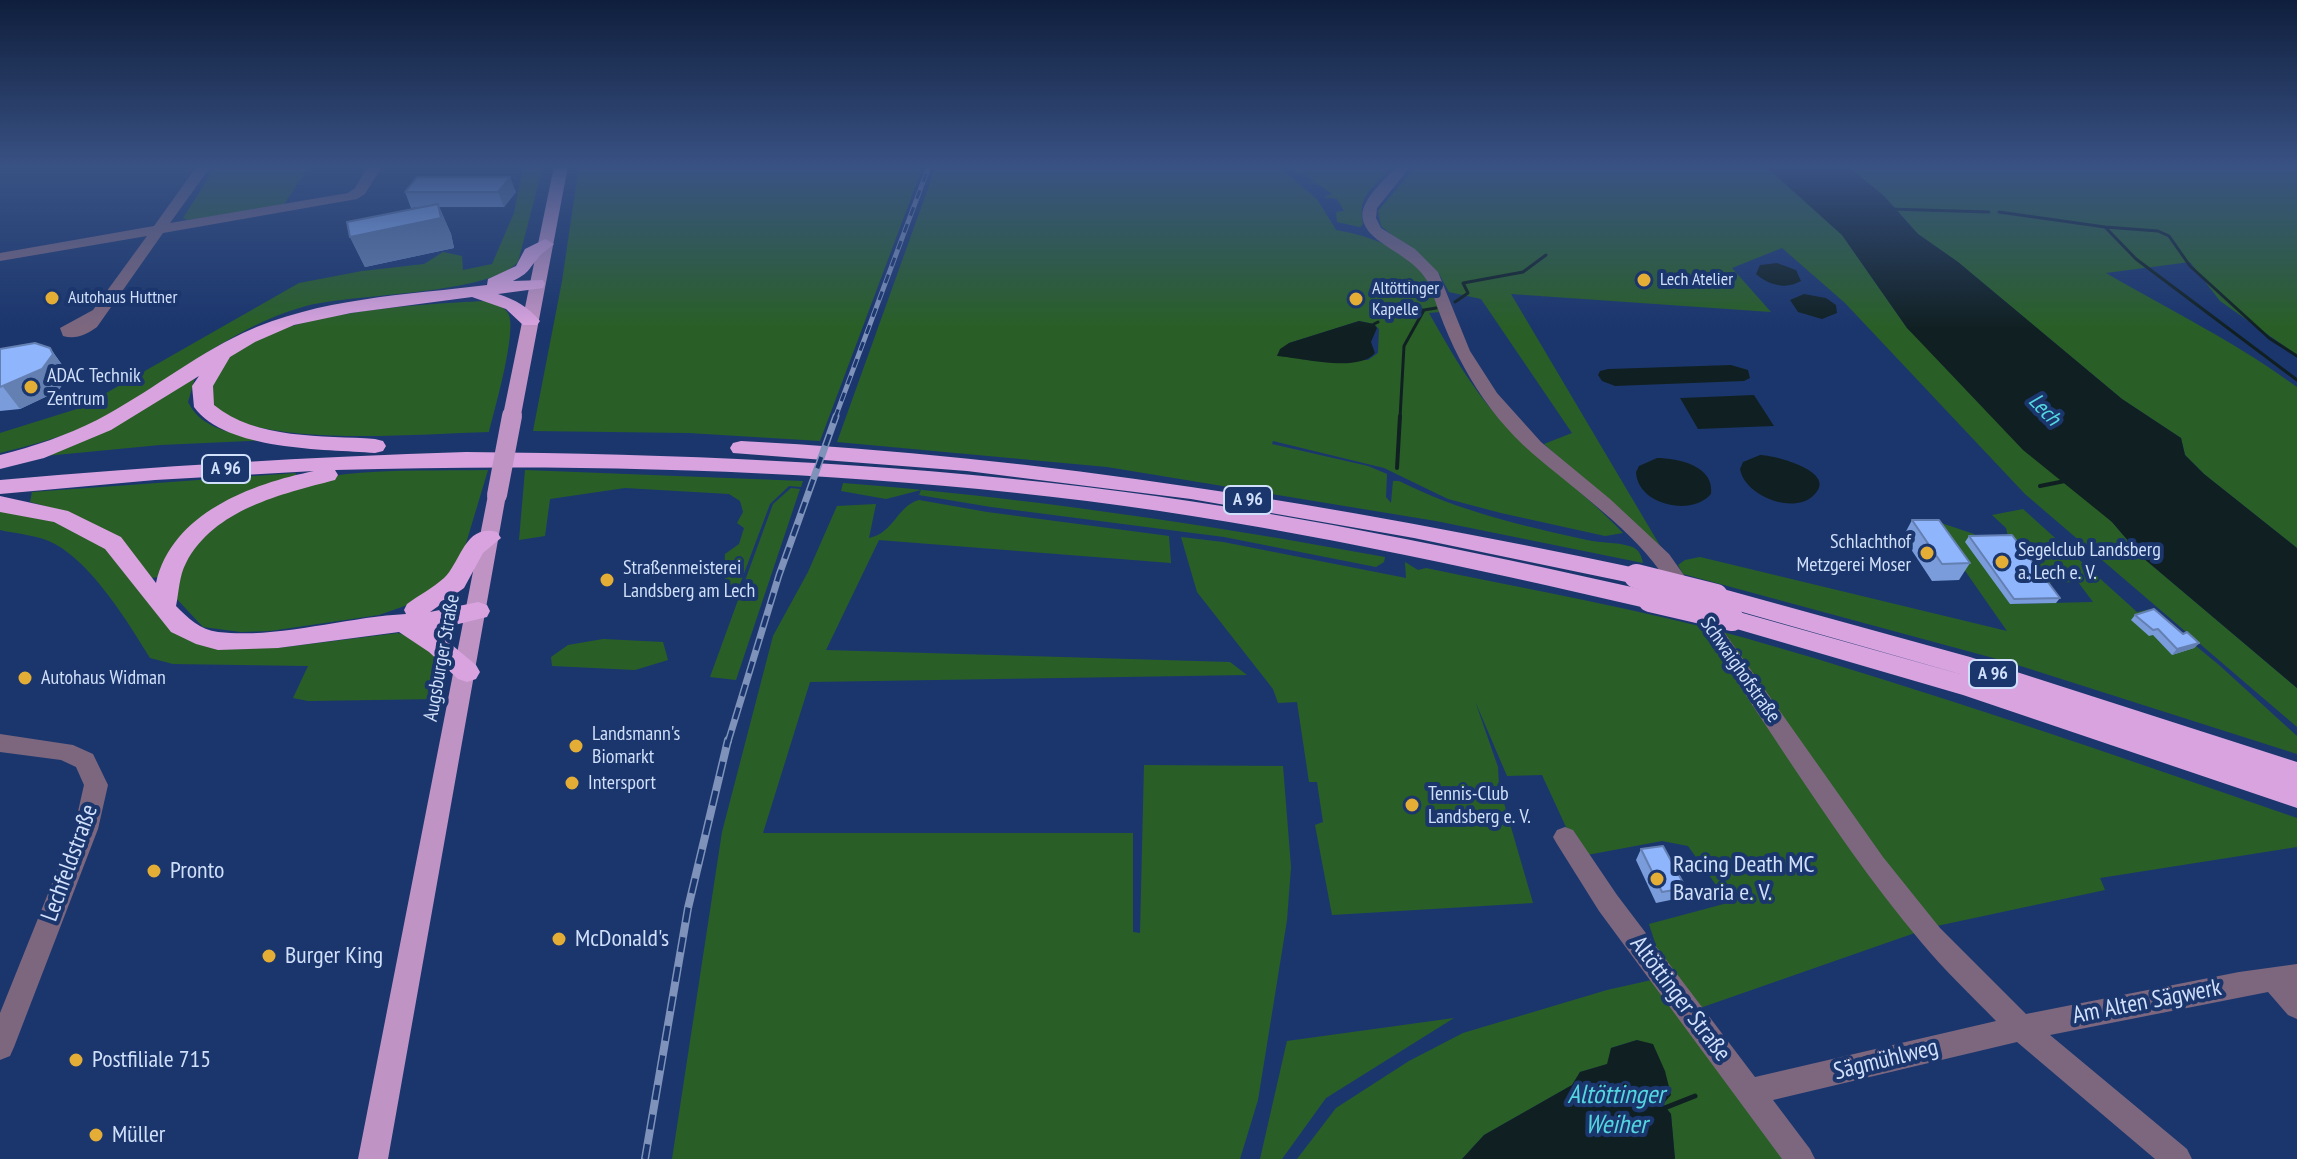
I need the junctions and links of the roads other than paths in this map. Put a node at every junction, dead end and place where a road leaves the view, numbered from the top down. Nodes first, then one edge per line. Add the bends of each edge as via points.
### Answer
1 (165, 220) edge
2 (211, 220) edge
3 (550, 220) edge
4 (1371, 220) edge
5 (159, 229) junction
6 (545, 244) junction
7 (0, 257) edge
8 (536, 284) junction
9 (470, 292) junction
10 (99, 313) dead end
11 (530, 321) junction
12 (231, 348) junction
13 (375, 446) junction
14 (453, 461) junction
15 (0, 462) edge
16 (0, 472) edge
17 (0, 487) edge
18 (0, 504) edge
19 (489, 538) junction
20 (164, 606) junction
21 (478, 611) junction
22 (411, 617) junction
23 (467, 672) junction
24 (0, 743) edge
25 (2297, 773) edge
26 (2267, 774) junction
27 (2297, 796) edge
28 (1565, 837) dead end
29 (2285, 978) edge
30 (2297, 1006) edge
31 (2021, 1028) junction
32 (0, 1047) edge
33 (1750, 1092) junction
34 (373, 1159) edge
35 (1800, 1159) edge
36 (2177, 1159) edge

1 - 5 street
2 - 5 street
3 - 6 main road, Augsburger Straße
4 - 31 street, Schwaighofstraße via 1379,235 1410,252 1430,272 1462,351 1490,396 1535,446 1662,559 1874,864 1931,936
5 - 7 street
5 - 10 street
6 - 8 main road, Augsburger Straße
6 - 9 highway via 514,276
8 - 9 highway
8 - 11 main road, Augsburger Straße
9 - 11 highway via 513,305
9 - 12 highway via 319,313 266,329
11 - 19 main road, Augsburger Straße, bridge
12 - 13 highway via 200,389 202,408 211,417 260,434
12 - 15 highway via 104,425
13 - 16 highway, A 96
13 - 26 highway, A 96, bridge via 690,446 956,463 1098,478 1435,532 1716,596 1970,667
14 - 17 highway, A 96 via 197,471
14 - 20 highway via 309,478 246,501 185,546 170,574
14 - 26 highway, A 96, bridge via 754,465 948,479 1240,516 1436,551 1732,619
18 - 20 highway via 60,516 102,537 130,562
19 - 21 main road, Augsburger Straße
19 - 22 highway via 474,548 455,582
20 - 22 highway via 180,626 218,641 278,639
21 - 22 highway via 454,619
21 - 23 main road, Augsburger Straße
22 - 23 highway
23 - 34 main road, Augsburger Straße
24 - 32 street, Lechfeldstraße via 65,751 85,761 96,785 86,829
25 - 26 highway, A 96
26 - 27 highway, A 96
28 - 33 street, Altöttinger Straße
29 - 30 street, Am Alten Sägwerk
29 - 31 street, Am Alten Sägwerk
31 - 33 street, Sägmühlweg
31 - 36 street, Schwaighofstraße
33 - 35 street, Altöttinger Straße

